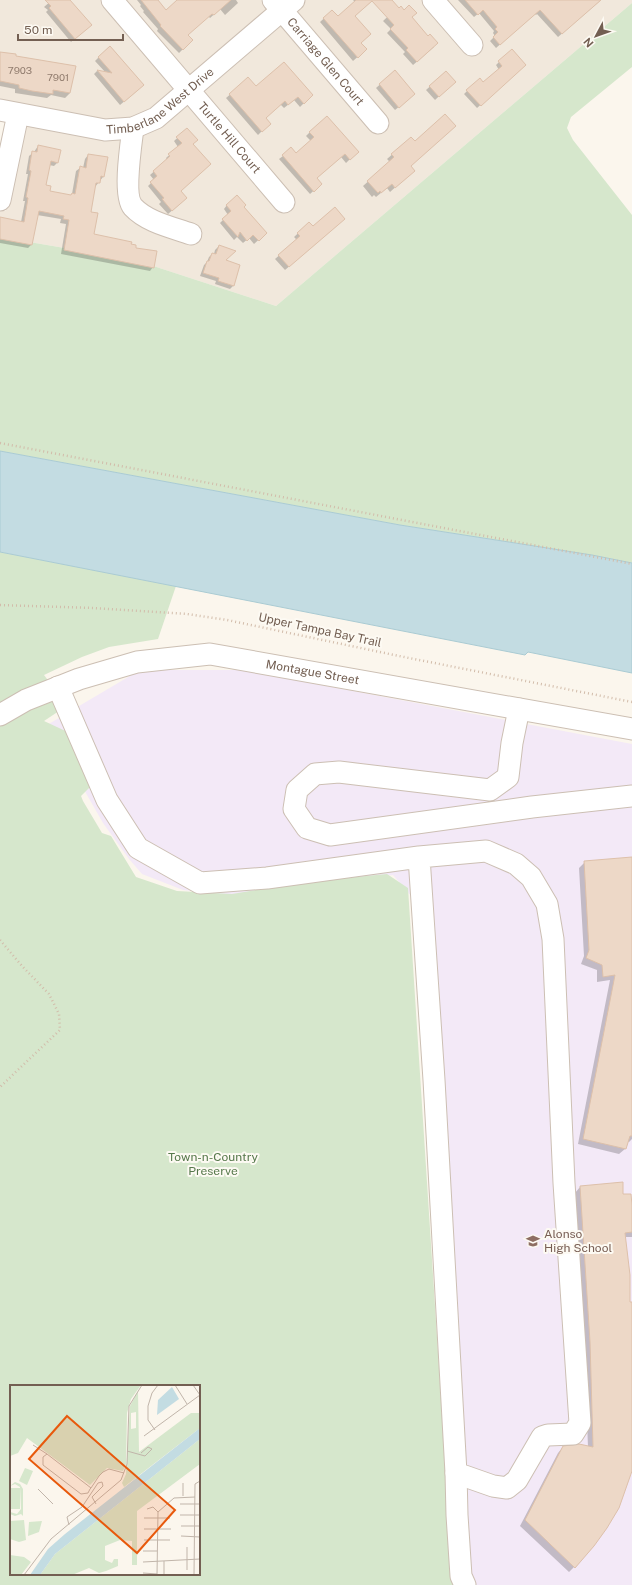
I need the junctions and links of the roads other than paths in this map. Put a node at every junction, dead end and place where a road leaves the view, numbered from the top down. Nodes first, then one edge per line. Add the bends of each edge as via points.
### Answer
1 (112, 0) edge
2 (433, 0) edge
3 (282, 4) edge
4 (472, 45) dead end
5 (189, 90) junction
6 (9, 112) edge
7 (378, 123) dead end
8 (132, 128) junction
9 (0, 200) edge
10 (284, 202) dead end
11 (191, 234) dead end
12 (58, 687) junction
13 (519, 709) junction
14 (0, 715) edge
15 (632, 728) edge
16 (632, 796) edge
17 (419, 857) junction
18 (456, 1473) junction
19 (465, 1585) edge

1 - 5 street, Turtle Hill Court
2 - 4 street
3 - 5 street, Timberlane West Drive
3 - 7 street, Carriage Glen Court
5 - 8 street, Timberlane West Drive via 156,118
5 - 10 street, Turtle Hill Court
6 - 8 street, Timberlane West Drive via 105,130
6 - 9 street
8 - 11 street via 127,187 132,206 149,219
12 - 13 street, Montague Street via 79,678 137,662 210,654
12 - 14 street, Montague Street via 26,700
12 - 17 street via 107,800 138,848 200,883 267,878
13 - 15 street, Montague Street
13 - 16 street via 508,777 490,790 339,772 315,774 297,790 294,809 307,828 330,835
17 - 18 street
17 - 18 street via 486,851 516,864 531,877 547,904 553,940 564,1183 580,1423 573,1434 542,1437 517,1480 507,1488 493,1486
18 - 19 street via 456,1515 461,1576

